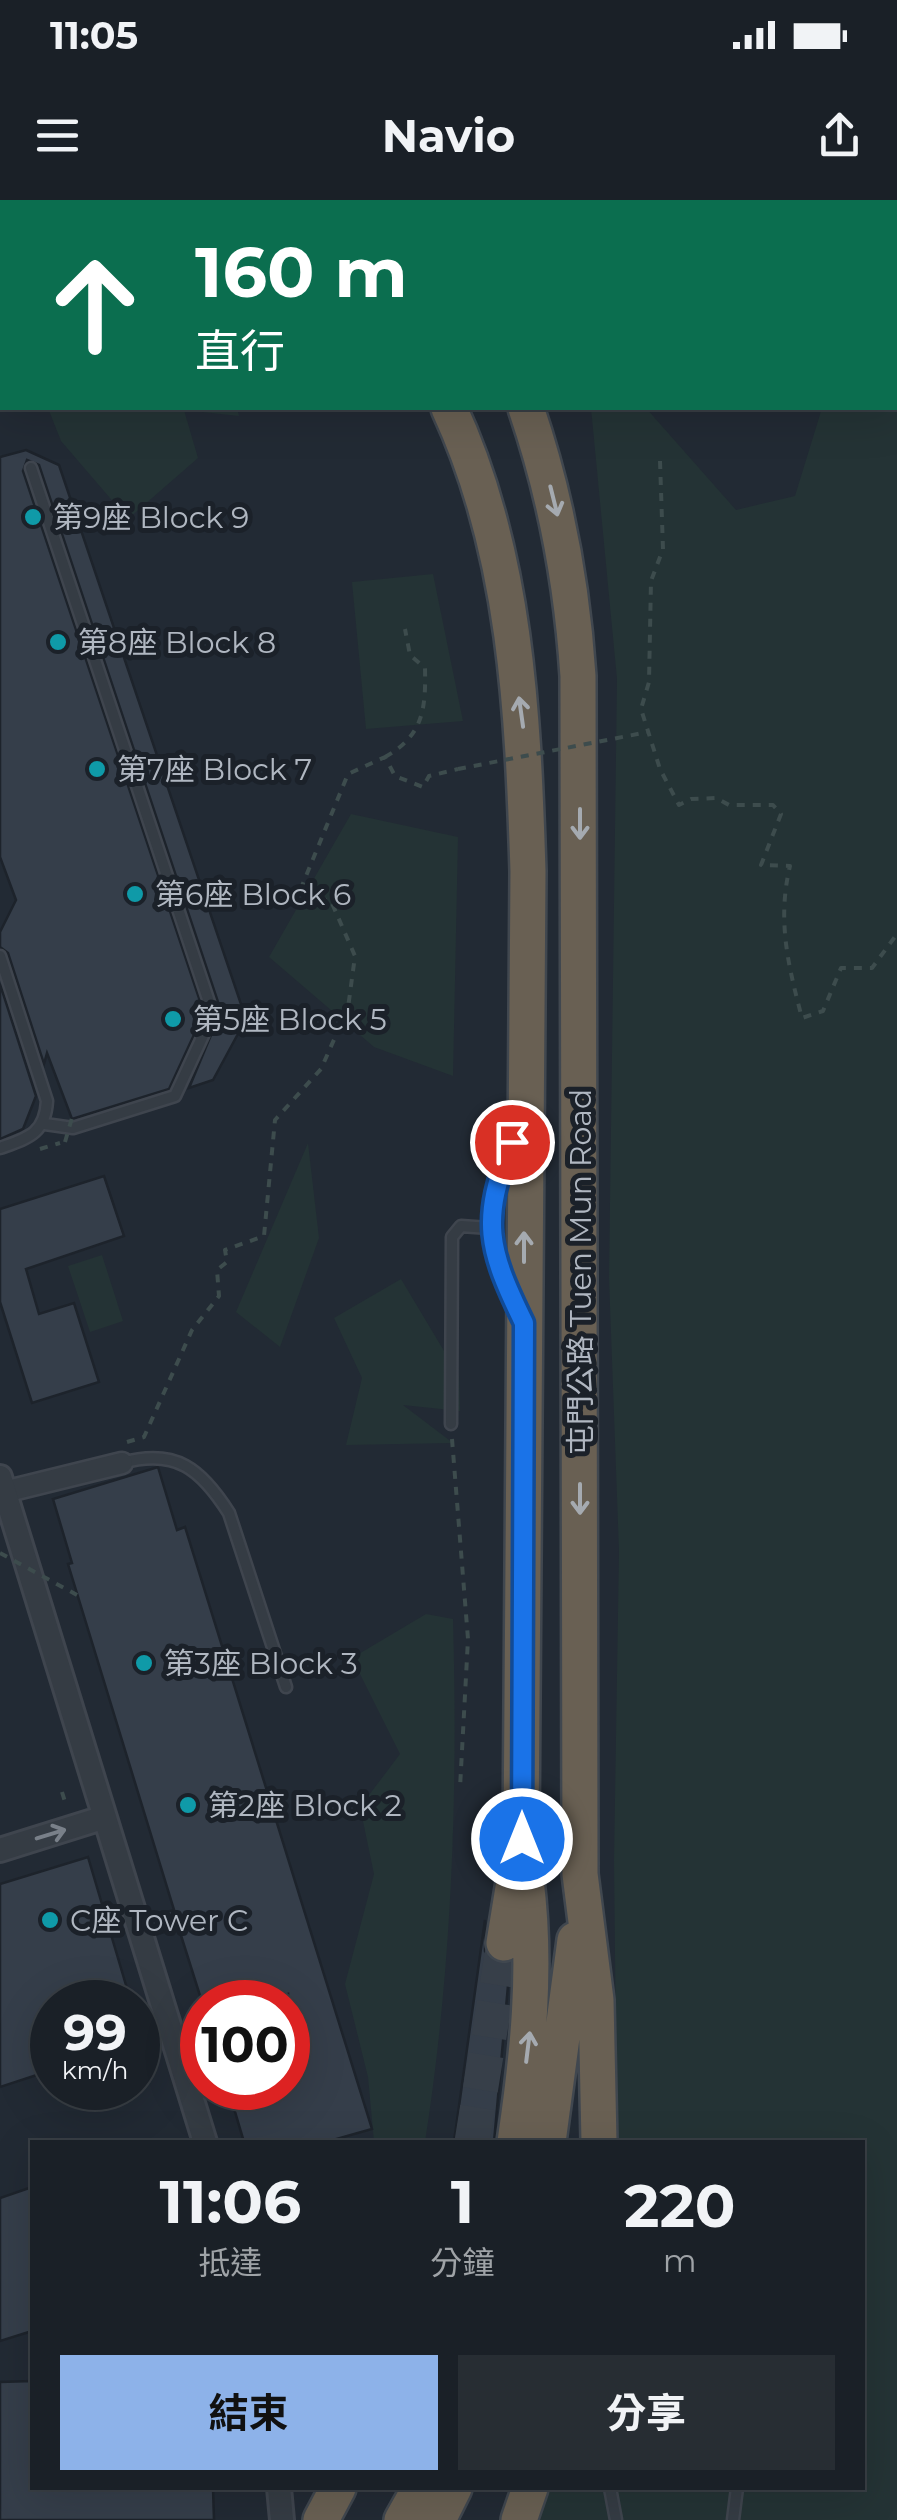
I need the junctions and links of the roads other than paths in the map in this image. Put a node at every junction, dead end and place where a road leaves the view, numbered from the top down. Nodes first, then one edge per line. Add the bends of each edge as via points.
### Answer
1 (450, 410) edge
2 (527, 410) edge
3 (30, 468) dead end
4 (63, 566) junction
5 (50, 571) dead end
6 (0, 956) edge
7 (526, 1110) junction
8 (45, 1124) junction
9 (0, 1148) edge
10 (488, 1228) junction
11 (524, 1323) junction
12 (451, 1424) road end
13 (120, 1454) joint
14 (2, 1485) edge
15 (286, 1687) dead end
16 (102, 1818) junction
17 (522, 1839) junction
18 (0, 1850) edge
19 (580, 1874) junction
20 (504, 1944) tunnel mouth
21 (205, 2140) edge
22 (515, 2140) edge
23 (548, 2140) edge
24 (598, 2140) edge
25 (279, 2490) edge
26 (337, 2490) edge
27 (419, 2490) edge
28 (453, 2490) edge
29 (529, 2490) edge
30 (610, 2490) edge
31 (737, 2490) edge
32 (282, 2520) edge
33 (321, 2520) edge
34 (402, 2520) edge
35 (438, 2520) edge
36 (518, 2520) edge
37 (616, 2520) edge
38 (733, 2520) edge

7 -> 1 highway, 屯門公路 Tuen Mun Road via 524,732 492,521
2 -> 19 highway, 屯門公路 Tuen Mun Road via 569,570 579,696
3 - 4 lane
4 - 5 lane
4 - 8 lane via 213,1014 174,1096 73,1128
6 - 8 lane via 45,1082
7 - 10 lane via 500,1173
11 -> 7 highway, 屯門公路 Tuen Mun Road
8 - 9 lane
10 - 11 lane via 500,1274
10 - 12 lane via 461,1226 452,1237
11 - 17 highway, 屯門公路 Tuen Mun Road
13 - 14 street
13 - 15 lane via 185,1464 215,1491 230,1514
14 - 16 street
18 -> 16 street
16 - 21 street
17 - 20 highway, 屯門公路 Tuen Mun Road
22 -> 17 highway via 533,1952
19 - 23 highway
19 - 24 highway, 屯門公路 Tuen Mun Road via 596,2000
25 - 32 street
26 - 33 highway
27 - 34 highway
28 - 35 highway
29 - 36 highway
30 - 37 lane
31 - 38 lane

